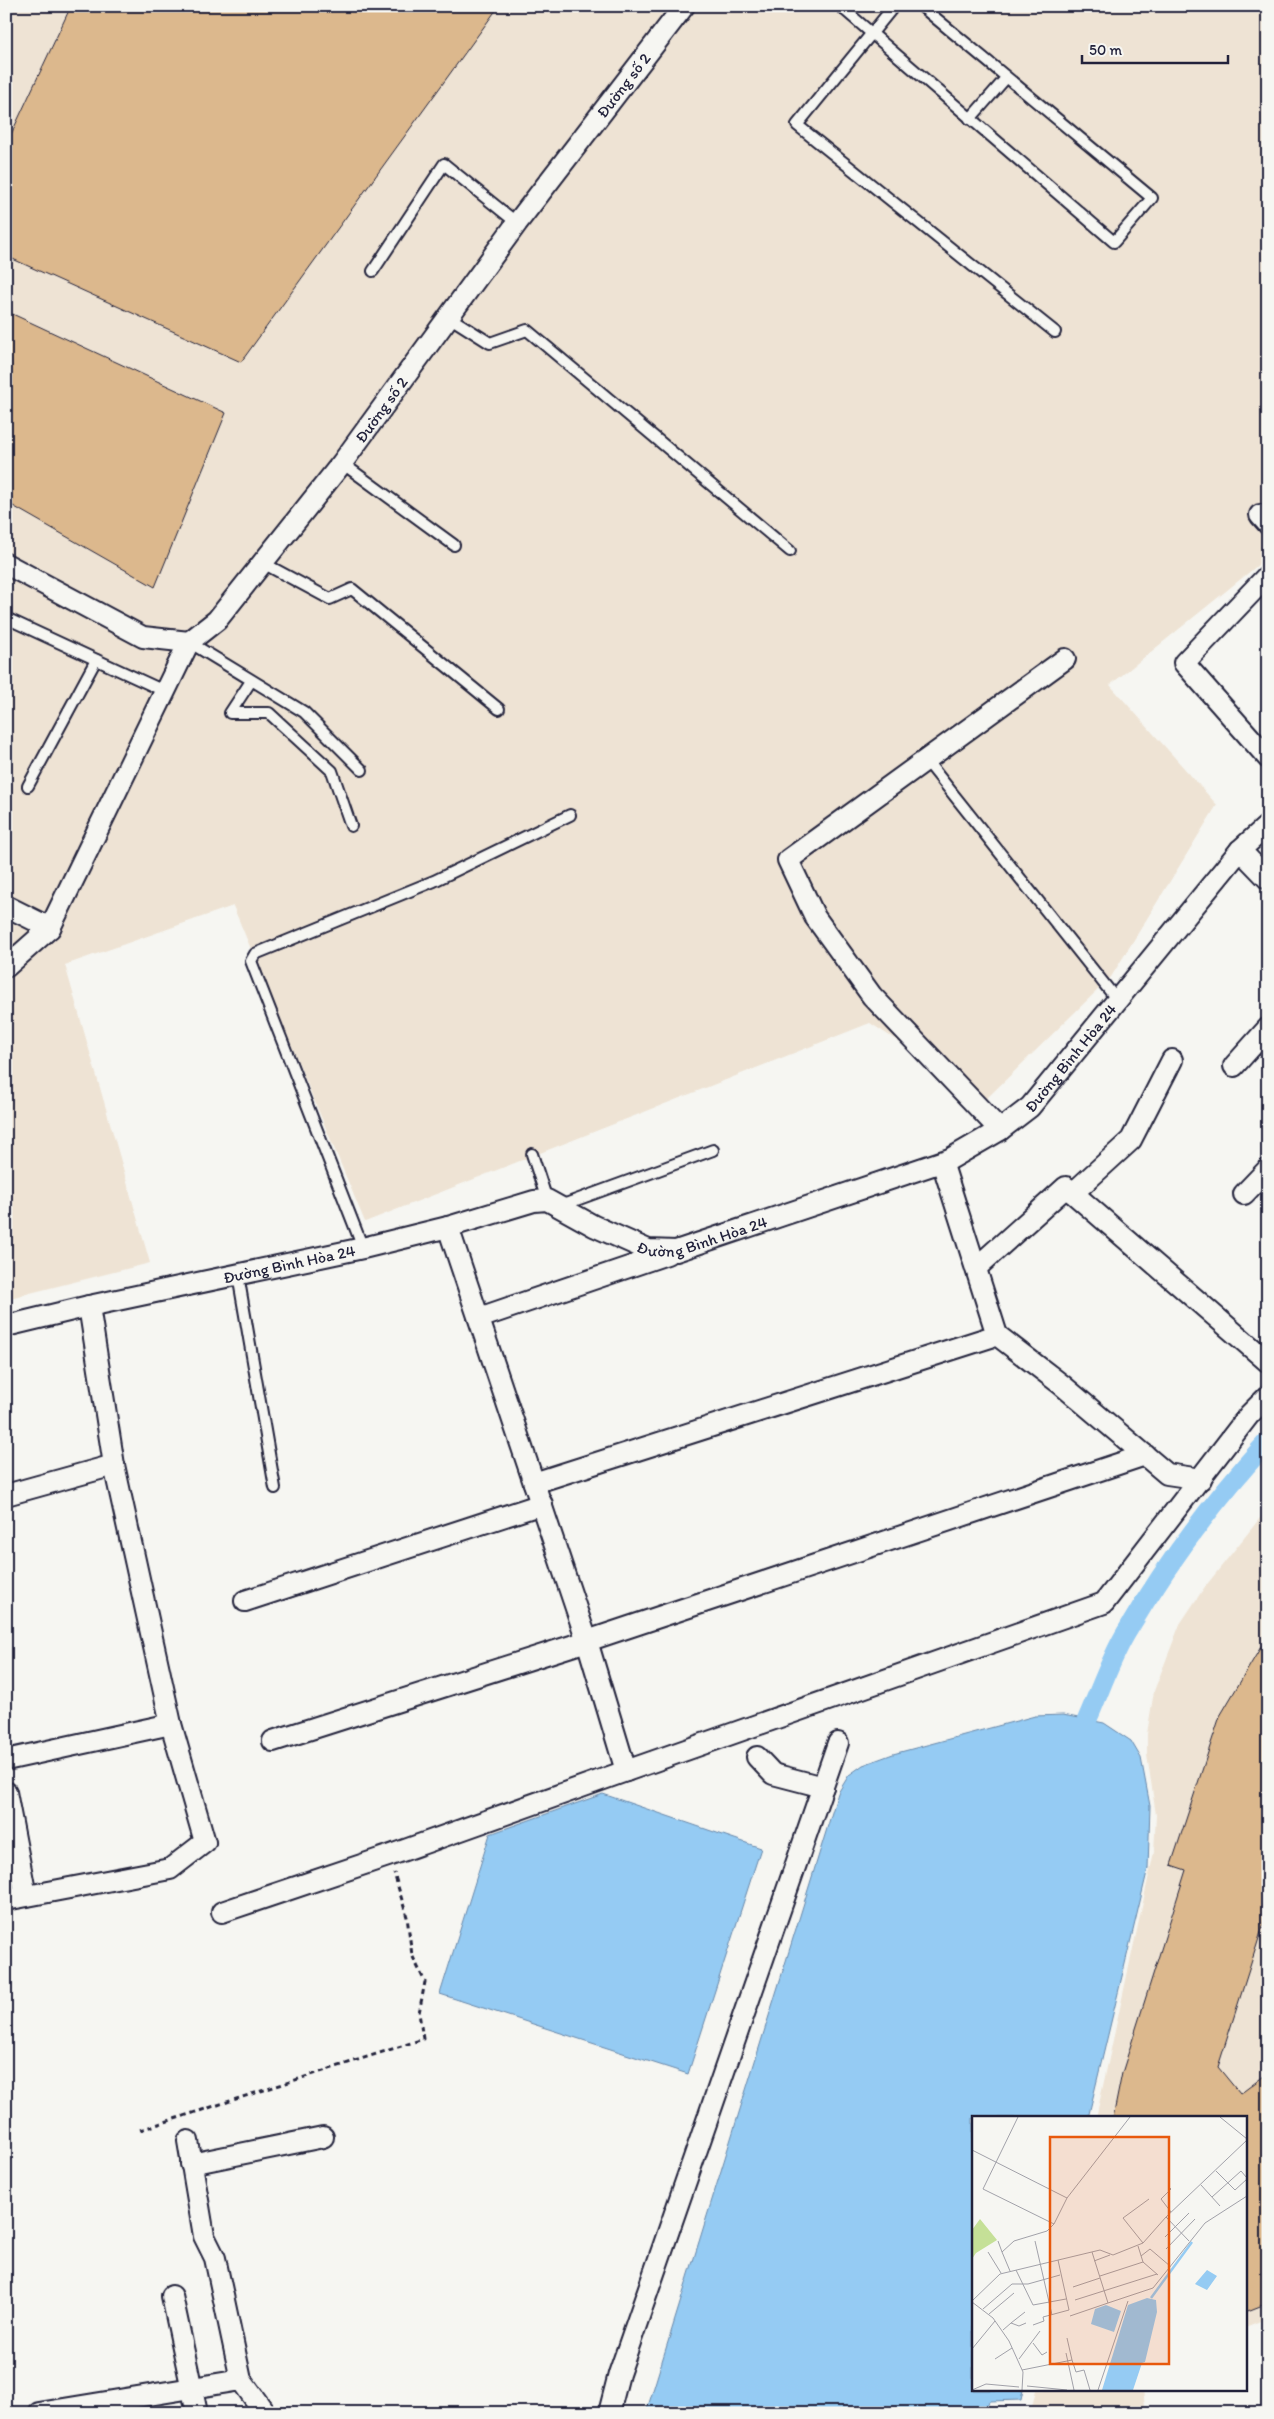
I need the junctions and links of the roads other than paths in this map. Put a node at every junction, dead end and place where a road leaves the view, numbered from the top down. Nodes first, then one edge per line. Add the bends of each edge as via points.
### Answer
1 (684, 6) edge
2 (840, 6) edge
3 (894, 6) edge
4 (921, 6) edge
5 (872, 34) junction
6 (1006, 78) junction
7 (970, 119) junction
8 (518, 223) junction
9 (373, 271) dead end
10 (449, 318) junction
11 (1055, 332) dead end
12 (342, 463) junction
13 (454, 545) dead end
14 (790, 551) dead end
15 (263, 563) junction
16 (6, 564) edge
17 (1268, 576) edge
18 (6, 618) edge
19 (189, 642) junction
20 (1065, 659) dead end
21 (96, 660) junction
22 (252, 681) junction
23 (164, 691) junction
24 (500, 709) dead end
25 (1268, 758) edge
26 (926, 760) junction
27 (362, 770) dead end
28 (28, 786) dead end
29 (570, 815) dead end
30 (1268, 825) edge
31 (351, 826) dead end
32 (1240, 850) junction
33 (1268, 879) edge
34 (6, 906) edge
35 (50, 928) junction
36 (6, 967) edge
37 (1117, 1000) junction
38 (1268, 1028) edge
39 (1172, 1060) dead end
40 (1234, 1066) dead end
41 (1000, 1130) junction
42 (713, 1150) dead end
43 (532, 1154) dead end
44 (942, 1162) junction
45 (1268, 1169) edge
46 (1073, 1193) junction
47 (1244, 1194) dead end
48 (552, 1204) junction
49 (448, 1227) junction
50 (363, 1248) junction
51 (676, 1250) junction
52 (976, 1268) junction
53 (238, 1275) junction
54 (89, 1306) junction
55 (479, 1318) junction
56 (6, 1326) edge
57 (996, 1335) junction
58 (1268, 1362) edge
59 (1268, 1396) edge
60 (1145, 1455) junction
61 (114, 1466) junction
62 (1201, 1479) junction
63 (534, 1483) junction
64 (275, 1488) dead end
65 (6, 1495) edge
66 (542, 1504) junction
67 (245, 1602) dead end
68 (587, 1641) junction
69 (171, 1724) junction
70 (273, 1741) dead end
71 (838, 1743) dead end
72 (756, 1757) dead end
73 (6, 1760) edge
74 (626, 1771) junction
75 (823, 1786) junction
76 (6, 1792) edge
77 (26, 1896) junction
78 (6, 1900) edge
79 (222, 1912) dead end
80 (323, 2137) dead end
81 (188, 2141) dead end
82 (192, 2164) junction
83 (172, 2296) dead end
84 (241, 2380) junction
85 (191, 2388) junction
86 (253, 2396) junction
87 (123, 2406) edge
88 (40, 2413) edge
89 (197, 2413) edge
90 (266, 2413) edge
91 (275, 2413) edge
92 (609, 2413) edge

1 - 8 street, Đường số 2
2 - 5 lane
3 - 5 lane
4 - 6 lane
5 - 7 lane
5 - 11 lane via 797,125
6 - 7 lane
6 - 7 lane via 1152,198 1114,242
8 - 9 lane via 444,164
8 - 10 street, Đường số 2
10 - 12 street, Đường số 2
10 - 14 lane via 490,343 527,330
12 - 13 lane
12 - 15 street, Đường số 2
15 - 19 street, Đường số 2 via 217,620
15 - 24 lane via 330,599 352,589
16 - 19 street via 143,637
17 - 25 street via 1184,663
18 - 21 lane
19 - 22 lane
19 - 23 street
20 - 26 street
21 - 23 lane
21 - 28 lane
22 - 27 lane via 304,712
22 - 31 lane via 230,713 269,713 332,771
23 - 35 street
26 - 37 lane
26 - 41 street via 788,860 815,918 872,996
29 - 50 lane via 434,881 252,957
30 - 32 street, Đường Bình Hòa 24
32 - 33 street
32 - 37 street, Đường Bình Hòa 24
34 - 35 street
35 - 36 street
37 - 41 street, Đường Bình Hòa 24 via 1030,1107
38 - 40 street
39 - 46 street via 1131,1140
41 - 44 street, Đường Bình Hòa 24
42 - 48 lane
43 - 48 lane
44 - 51 street, Đường Bình Hòa 24
44 - 52 street
45 - 47 street
46 - 52 street via 1066,1187
46 - 58 street
48 - 49 street, Đường Bình Hòa 24 via 520,1204
48 - 51 street, Đường Bình Hòa 24 via 648,1250
49 - 50 street, Đường Bình Hòa 24
49 - 55 street
50 - 53 street, Đường Bình Hòa 24
51 - 55 street
52 - 57 street
53 - 54 street, Đường Bình Hòa 24
53 - 64 lane
54 - 56 street, Đường Bình Hòa 24
54 - 61 street
55 - 63 street
57 - 60 street
57 - 63 street
59 - 62 street
60 - 62 street via 1167,1474
60 - 68 street
61 - 65 street
61 - 69 street
62 - 74 street via 1104,1604
63 - 66 street
66 - 67 street
66 - 68 street
68 - 70 street
68 - 74 street
69 - 73 street
69 - 77 street via 205,1842 170,1869
71 - 75 street
72 - 75 street via 773,1774
74 - 79 street
75 - 92 street via 619,2374
76 - 77 street
77 - 78 street
80 - 82 street
81 - 82 street
82 - 84 street via 204,2236 214,2258
83 - 85 street
84 - 85 street
84 - 86 street
85 - 87 street
85 - 89 street
86 - 90 street
86 - 91 street
87 - 88 street

